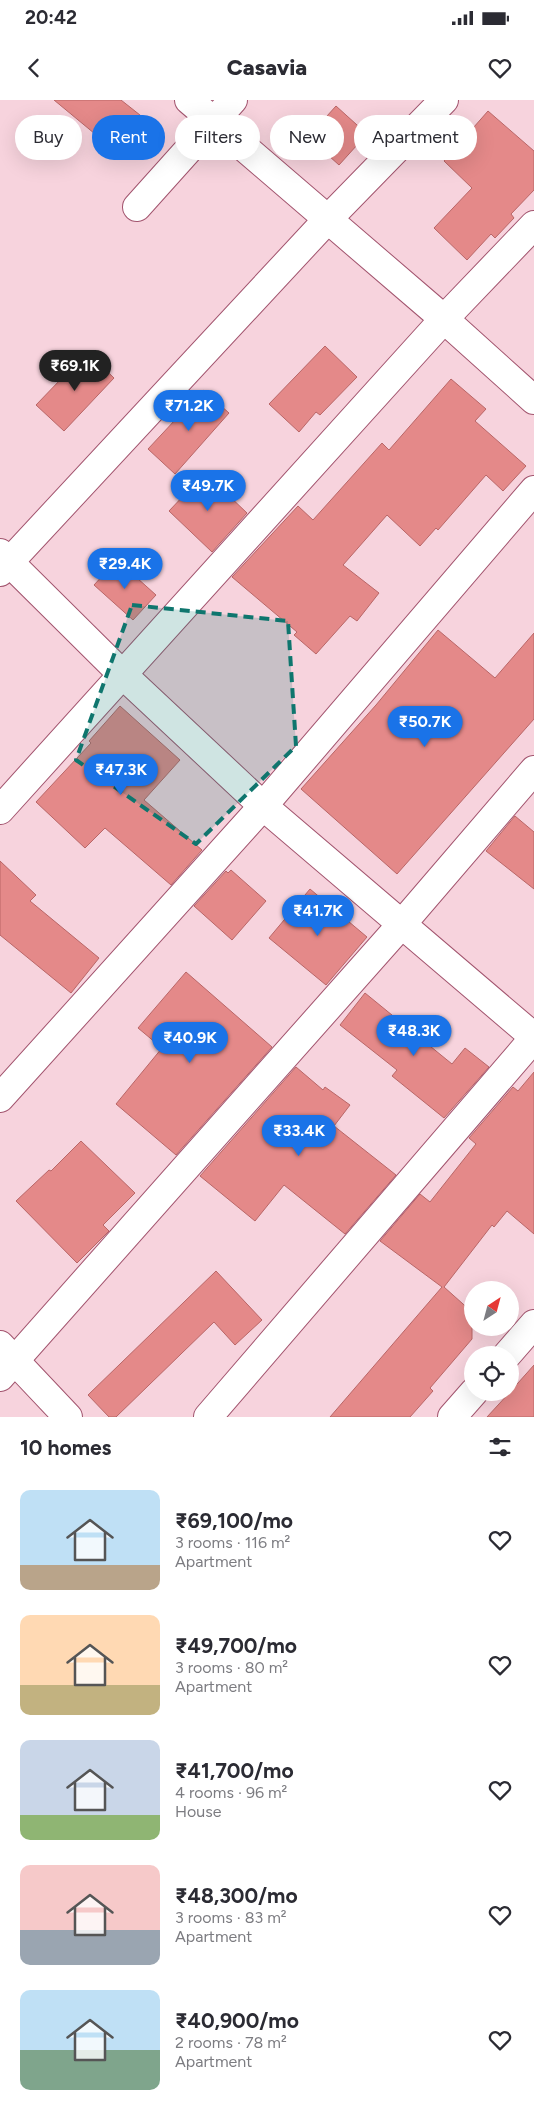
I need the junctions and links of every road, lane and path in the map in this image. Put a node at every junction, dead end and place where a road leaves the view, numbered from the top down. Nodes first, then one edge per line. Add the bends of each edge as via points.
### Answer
1 (189, 100) edge
2 (233, 100) edge
3 (444, 100) edge
4 (205, 115) edge
5 (219, 115) edge
6 (179, 160) edge
7 (258, 160) edge
8 (137, 208) dead end
9 (328, 219) junction
10 (534, 225) edge
11 (444, 319) junction
12 (534, 400) edge
13 (534, 490) edge
14 (3, 562) edge
15 (122, 674) junction
16 (534, 770) edge
17 (262, 806) junction
18 (0, 810) edge
19 (402, 926) junction
20 (534, 1038) edge
21 (0, 1098) edge
22 (534, 1324) edge
23 (515, 1346) edge
24 (5, 1361) edge
25 (466, 1401) edge
26 (68, 1417) edge
27 (208, 1417) edge
28 (452, 1417) edge

1 - 4 street
2 - 5 street
3 - 9 street
6 - 8 street
7 - 9 street
9 - 11 street
9 - 14 street
10 - 11 street
11 - 12 street
11 - 15 street
13 - 17 street
14 - 15 street
15 - 17 street
15 - 18 street
16 - 19 street
17 - 19 street
17 - 21 street
19 - 20 street
19 - 24 street
20 - 27 street
22 - 23 street
24 - 26 street
25 - 28 street

